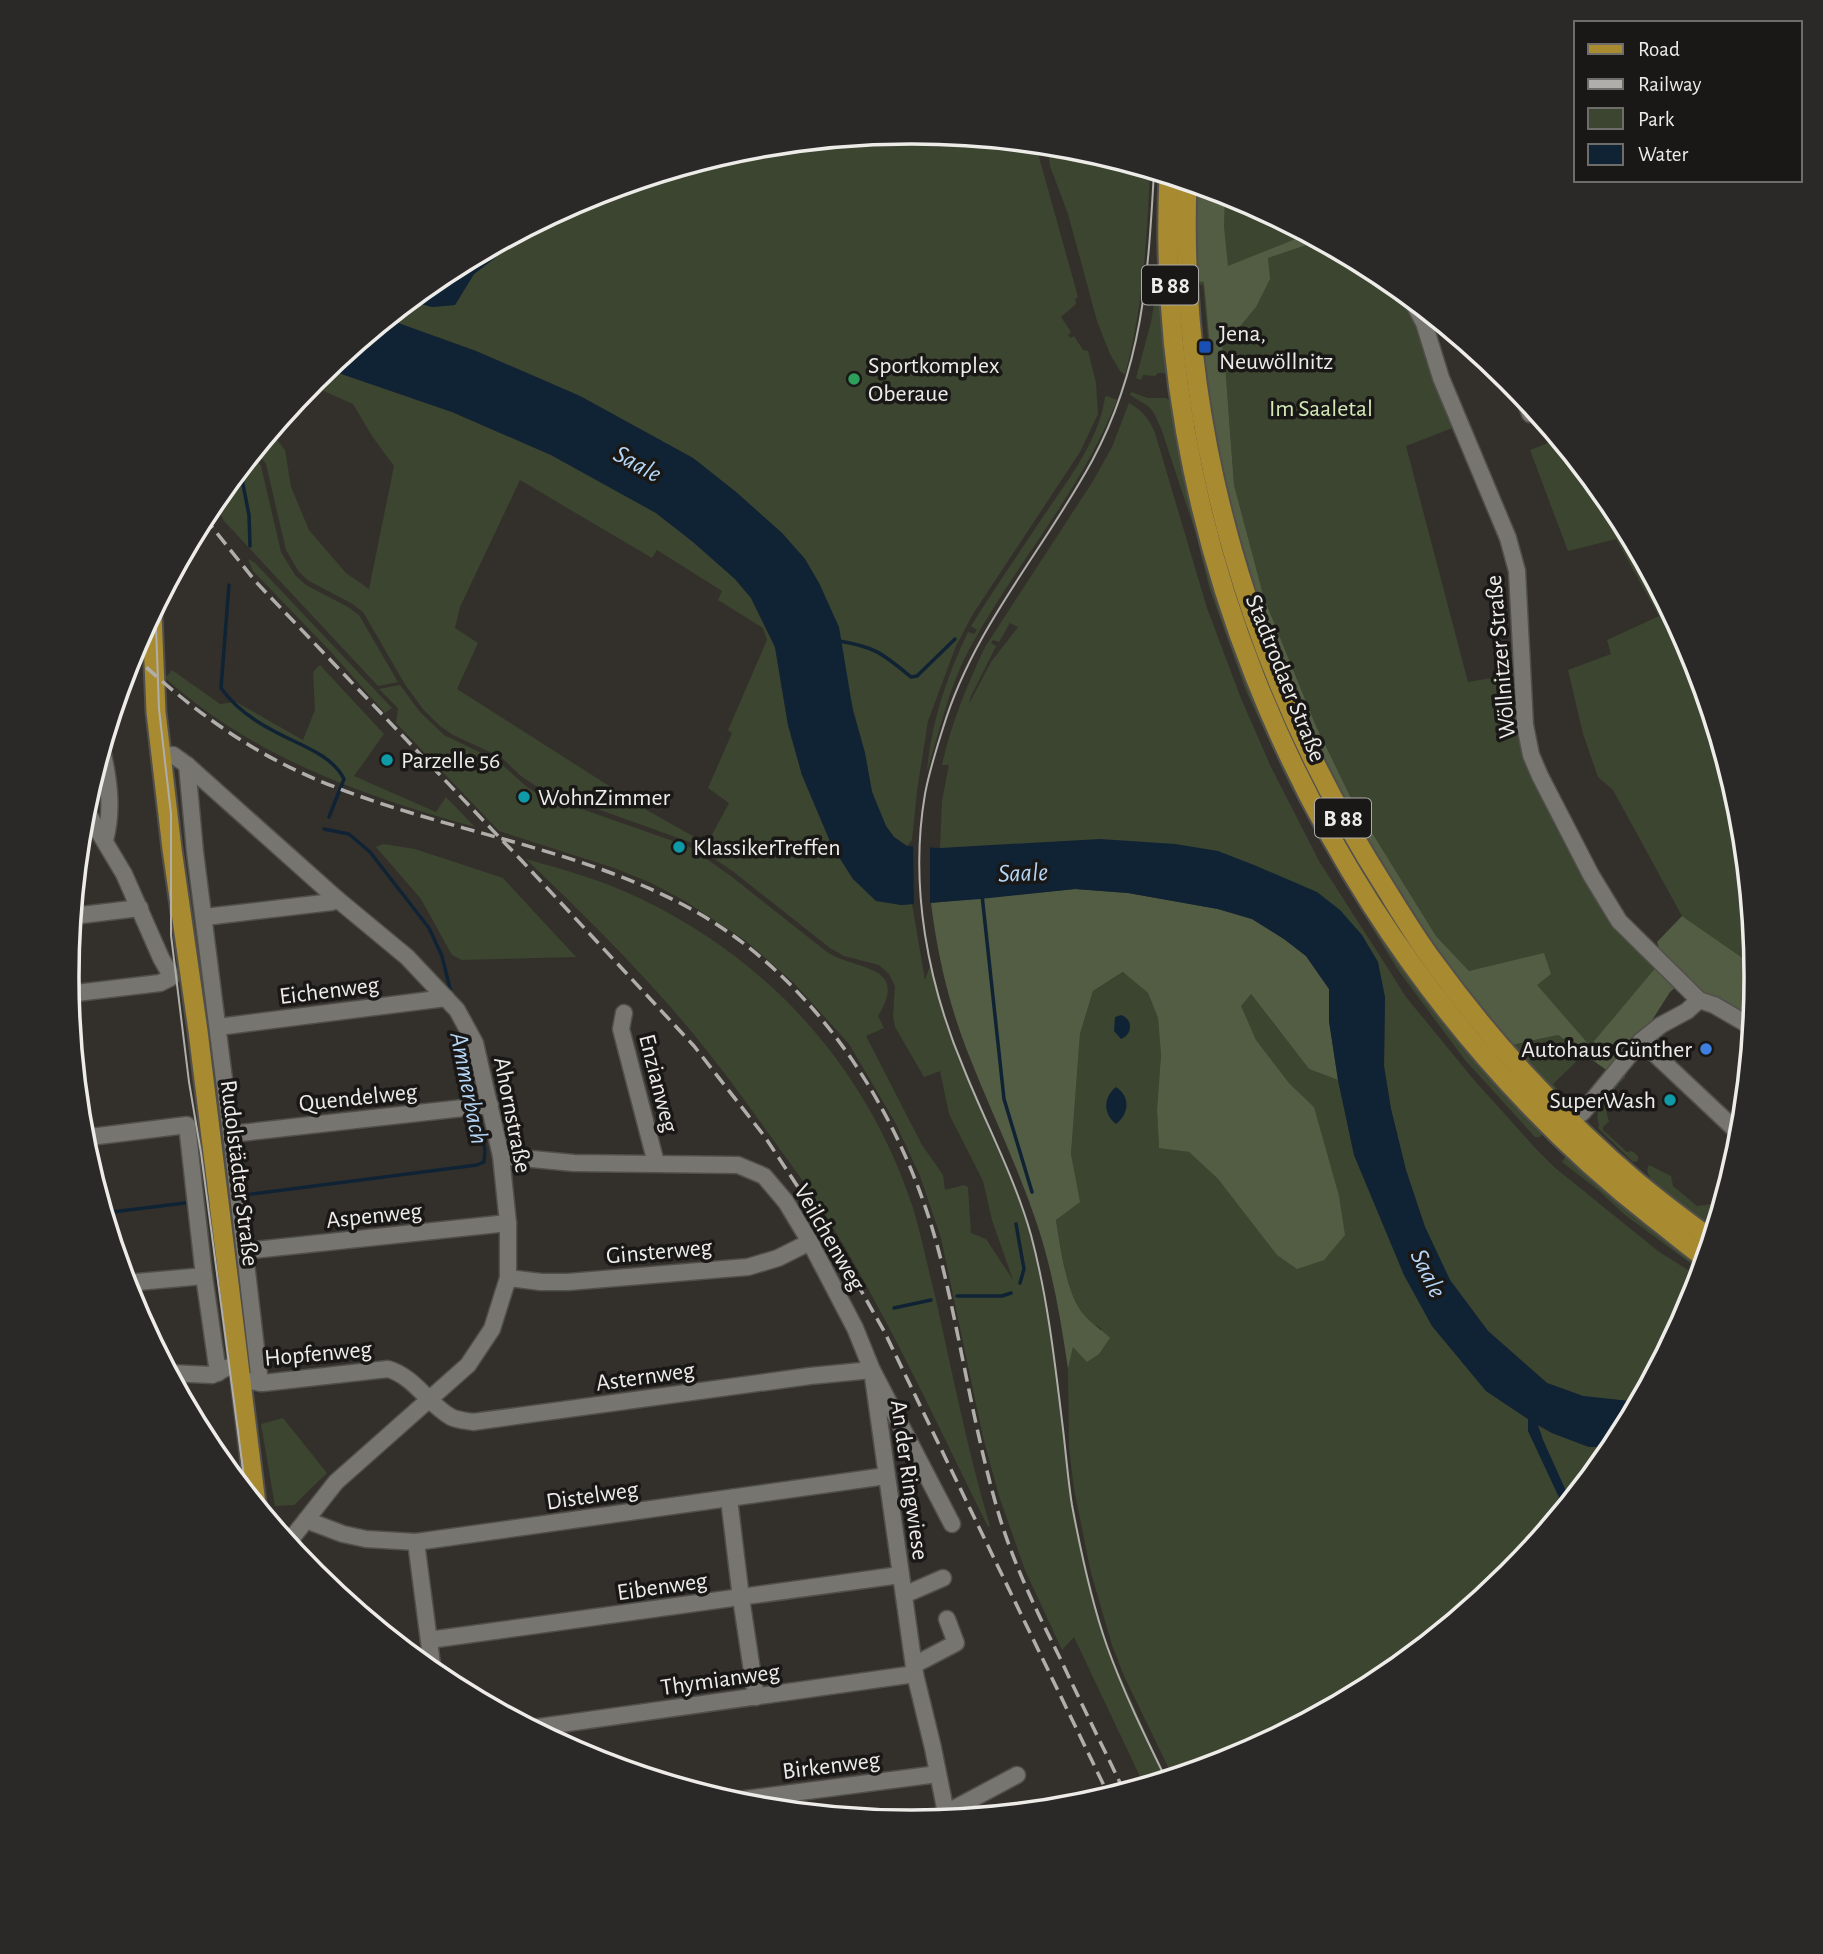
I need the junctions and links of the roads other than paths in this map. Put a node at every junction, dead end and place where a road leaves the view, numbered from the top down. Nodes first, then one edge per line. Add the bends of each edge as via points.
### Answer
1 (1169, 185) edge
2 (1186, 191) edge
3 (1422, 319) edge
4 (153, 635) edge
5 (161, 755) junction
6 (187, 765) junction
7 (106, 766) edge
8 (94, 823) edge
9 (104, 840) junction
10 (337, 899) junction
11 (140, 908) junction
12 (82, 915) edge
13 (205, 917) junction
14 (169, 972) junction
15 (189, 972) junction
16 (80, 993) edge
17 (1706, 1002) junction
18 (451, 1003) junction
19 (624, 1013) dead end
20 (1742, 1022) edge
21 (218, 1027) junction
22 (1642, 1041) junction
23 (481, 1106) junction
24 (1730, 1125) edge
25 (1563, 1126) junction
26 (231, 1134) junction
27 (95, 1136) edge
28 (501, 1156) junction
29 (656, 1163) junction
30 (508, 1223) junction
31 (1704, 1233) edge
32 (810, 1242) junction
33 (245, 1251) junction
34 (1697, 1252) edge
35 (204, 1276) junction
36 (508, 1278) junction
37 (137, 1282) edge
38 (872, 1370) junction
39 (218, 1373) junction
40 (181, 1376) edge
41 (252, 1377) junction
42 (430, 1400) junction
43 (886, 1476) junction
44 (256, 1490) edge
45 (729, 1499) junction
46 (306, 1520) junction
47 (952, 1524) dead end
48 (294, 1535) edge
49 (416, 1542) junction
50 (900, 1575) junction
51 (943, 1578) dead end
52 (904, 1595) junction
53 (741, 1598) junction
54 (947, 1619) dead end
55 (429, 1640) junction
56 (431, 1656) edge
57 (914, 1669) junction
58 (756, 1697) junction
59 (547, 1726) edge
60 (938, 1774) junction
61 (1017, 1775) dead end
62 (764, 1797) edge
63 (954, 1808) edge
64 (940, 1809) edge

1 - 25 main road, Stadtrodaer Straße / B 88 via 1176,358 1201,502 1214,556 1274,723 1303,786 1385,928 1504,1079
2 - 25 main road, Stadtrodaer Straße / B 88 via 1187,291 1198,390 1229,539 1268,659 1311,758 1358,845 1420,943
3 - 17 street, Wöllnitzer Straße via 1517,571 1525,725 1531,755 1619,921
4 - 5 main road, Rudolstädter Straße
5 - 6 street, Ahornstraße via 173,755
5 - 15 main road, Rudolstädter Straße
6 - 10 street, Ahornstraße
6 - 13 street, Rudolstädter Straße
7 - 9 street via 110,797
8 - 9 street
9 - 11 street
10 - 13 street
10 - 18 street, Ahornstraße via 407,957
11 - 12 street
11 - 14 street
13 - 21 street, Rudolstädter Straße
14 - 15 street
14 - 16 street via 170,978 160,983
15 - 41 main road, Rudolstädter Straße
17 - 20 street, Wöllnitzer Straße
17 - 22 street via 1661,1025
18 - 21 street, Eichenweg
18 - 23 street, Ahornstraße via 475,1043
19 - 29 street, Enzianweg via 621,1029
21 - 26 street, Rudolstädter Straße
22 - 24 street
22 - 25 street via 1583,1112
23 - 26 street, Quendelweg
23 - 28 street, Ahornstraße
25 - 31 main road, Stadtrodaer Straße / B 88
25 - 34 main road, Stadtrodaer Straße / B 88 via 1632,1201
26 - 33 street, Rudolstädter Straße
27 - 35 street via 187,1125
28 - 29 street, Veilchenweg via 574,1163
28 - 30 street, Ahornstraße
29 - 32 street, Veilchenweg via 738,1165 764,1176
30 - 33 street, Aspenweg
30 - 36 street, Ahornstraße
32 - 36 street, Ginsterweg via 748,1267 568,1282
32 - 38 street, Veilchenweg
33 - 41 street, Rudolstädter Straße via 254,1347
35 - 37 street
35 - 39 street
36 - 42 street, Ahornstraße via 492,1329 468,1365
38 - 42 street, Asternweg via 473,1422 452,1417
38 - 43 street, An der Ringwiese
38 - 47 street, Veilchenweg
39 - 40 street, Hopfenweg
39 - 41 street, Hopfenweg via 226,1368
41 - 42 street, Hopfenweg via 388,1369
41 - 44 main road, Rudolstädter Straße
42 - 46 street, Ahornstraße via 336,1482
43 - 45 street, Distelweg
43 - 50 street, An der Ringwiese
45 - 49 street, Distelweg
45 - 53 street
46 - 48 street, Ahornstraße
46 - 49 street, Distelweg via 366,1539
49 - 55 street
50 - 52 street, An der Ringwiese
50 - 53 street, Eibenweg
51 - 52 street, An der Ringwiese
52 - 57 street, An der Ringwiese
53 - 55 street, Eibenweg
53 - 58 street
54 - 57 street via 956,1643
55 - 56 street
57 - 58 street, Thymianweg
57 - 60 street, An der Ringwiese
58 - 59 street, Thymianweg
60 - 62 street, Birkenweg
60 - 64 street, An der Ringwiese
61 - 63 street, An der Ringwiese

